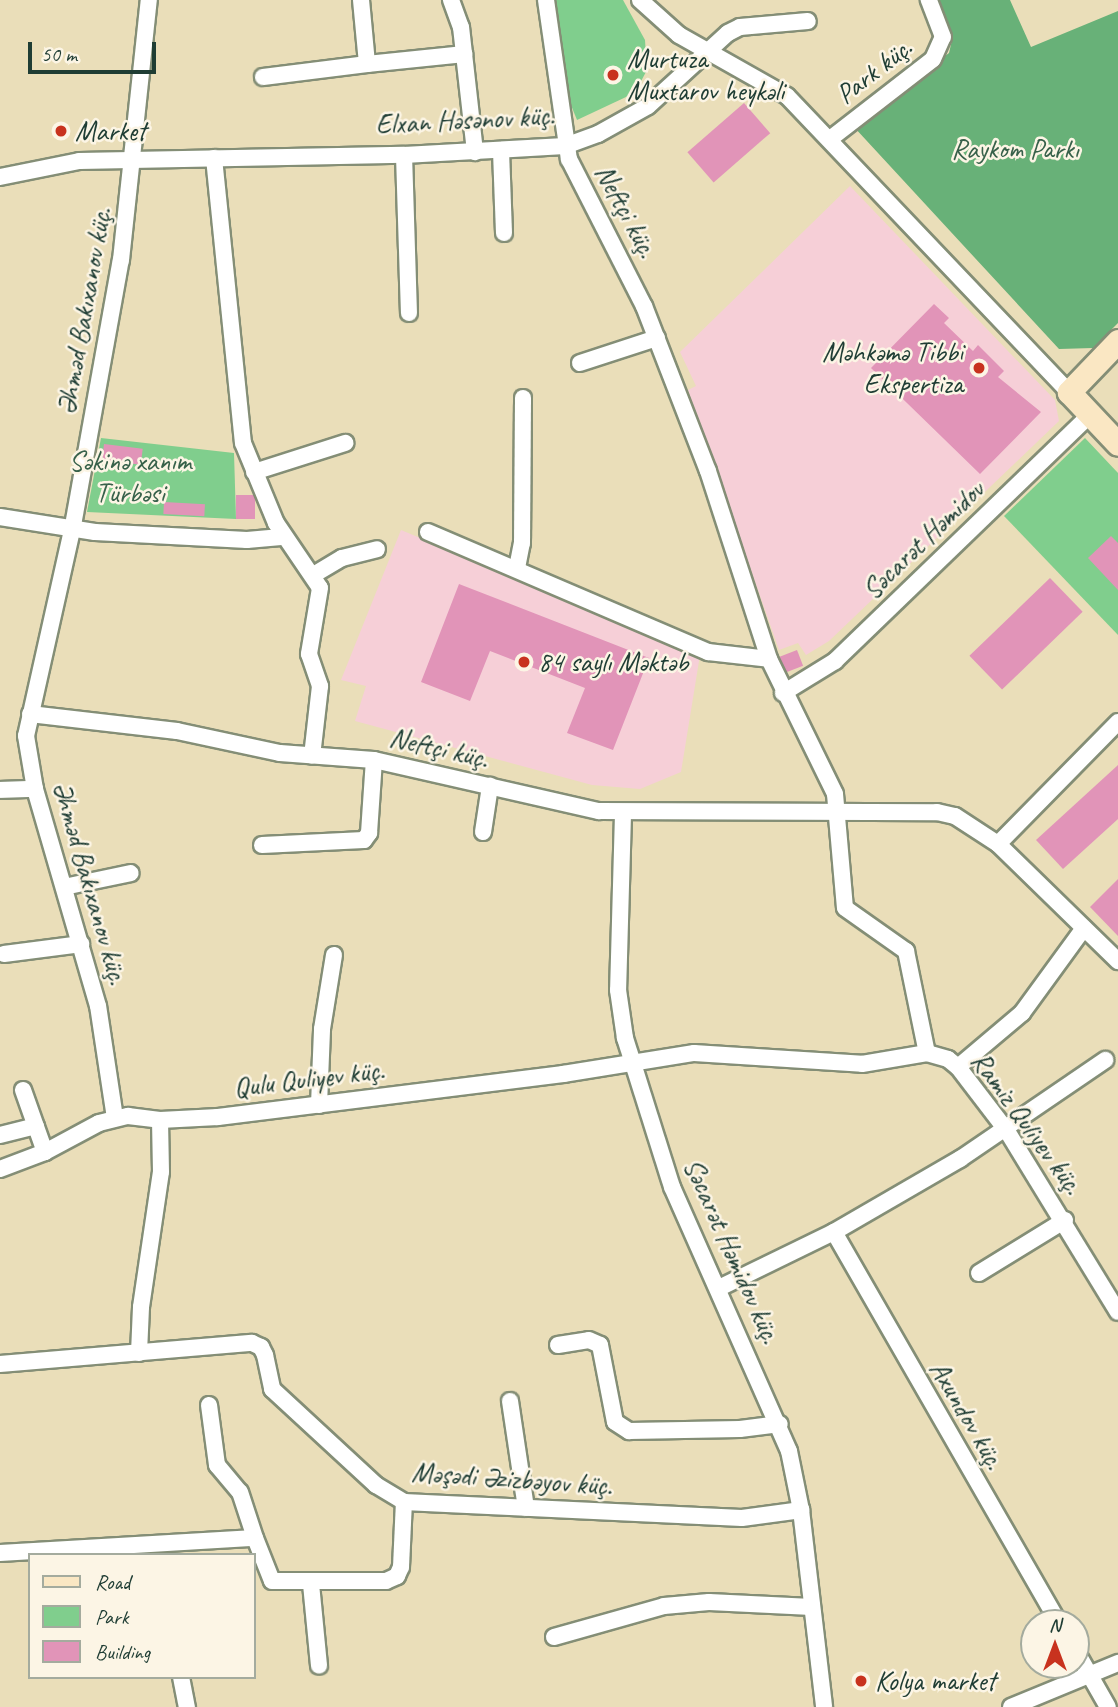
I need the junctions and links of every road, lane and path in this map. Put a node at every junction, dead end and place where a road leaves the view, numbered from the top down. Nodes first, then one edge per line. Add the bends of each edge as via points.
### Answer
1 (149, 0) edge
2 (361, 0) edge
3 (451, 0) edge
4 (546, 0) edge
5 (640, 0) edge
6 (929, 0) edge
7 (808, 21) dead end
8 (707, 49) junction
9 (464, 54) junction
10 (367, 64) junction
11 (263, 77) dead end
12 (830, 139) junction
13 (565, 146) junction
14 (501, 151) junction
15 (475, 152) junction
16 (404, 155) junction
17 (214, 158) junction
18 (135, 159) junction
19 (0, 177) edge
20 (504, 233) dead end
21 (409, 313) dead end
22 (657, 338) junction
23 (1118, 341) edge
24 (580, 363) dead end
25 (1069, 392) junction
26 (523, 398) dead end
27 (1091, 414) junction
28 (345, 443) dead end
29 (1118, 444) edge
30 (254, 472) junction
31 (0, 517) edge
32 (72, 531) junction
33 (428, 532) dead end
34 (284, 537) junction
35 (377, 549) dead end
36 (517, 568) junction
37 (315, 574) junction
38 (769, 659) junction
39 (783, 693) junction
40 (30, 714) junction
41 (1118, 722) edge
42 (312, 755) junction
43 (374, 760) junction
44 (490, 786) junction
45 (35, 789) junction
46 (0, 790) edge
47 (838, 809) junction
48 (623, 814) junction
49 (483, 832) dead end
50 (998, 844) junction
51 (262, 845) dead end
52 (131, 873) dead end
53 (64, 887) junction
54 (1084, 928) junction
55 (81, 944) junction
56 (4, 954) dead end
57 (334, 955) dead end
58 (1118, 961) edge
59 (927, 1053) junction
60 (1105, 1060) dead end
61 (634, 1063) junction
62 (958, 1067) junction
63 (23, 1090) dead end
64 (319, 1105) junction
65 (115, 1118) junction
66 (160, 1120) junction
67 (36, 1126) junction
68 (1007, 1131) junction
69 (0, 1135) edge
70 (45, 1152) junction
71 (0, 1169) edge
72 (1065, 1220) junction
73 (834, 1232) junction
74 (979, 1273) dead end
75 (719, 1288) junction
76 (1118, 1312) edge
77 (558, 1345) dead end
78 (139, 1353) junction
79 (0, 1364) edge
80 (510, 1401) dead end
81 (209, 1405) dead end
82 (780, 1424) junction
83 (404, 1502) junction
84 (526, 1508) junction
85 (802, 1510) junction
86 (255, 1538) junction
87 (167, 1549) edge
88 (0, 1553) edge
89 (311, 1584) junction
90 (812, 1607) junction
91 (1051, 1609) edge
92 (554, 1637) dead end
93 (1118, 1663) edge
94 (319, 1666) dead end
95 (1091, 1676) junction
96 (181, 1679) edge
97 (187, 1707) edge
98 (824, 1707) edge
99 (1011, 1707) edge
100 (1108, 1707) edge

1 - 18 street, Əhməd Bakıxanov küç.
2 - 10 street
3 - 9 street
4 - 13 street, Neftçi küç.
5 - 8 street via 658,20
6 - 12 street, Park küç. via 943,37 933,59
7 - 8 street, Elxan Həsənov küç. via 740,27
8 - 12 street via 768,82
8 - 13 street, Elxan Həsənov küç. via 648,106 598,134
9 - 10 street
9 - 15 street
10 - 11 street
12 - 25 street
13 - 14 street, Elxan Həsənov küç.
13 - 22 street, Neftçi küç.
14 - 15 street, Elxan Həsənov küç.
14 - 20 street
15 - 16 street, Elxan Həsənov küç.
16 - 17 street, Elxan Həsənov küç.
16 - 21 street
17 - 18 street, Elxan Həsənov küç.
17 - 30 street via 240,427
18 - 19 street, Elxan Həsənov küç. via 39,166
18 - 32 street, Əhməd Bakıxanov küç.
22 - 24 street
22 - 38 street, Neftçi küç. via 708,471
23 - 25 street
25 - 27 street
26 - 36 street via 522,543
27 - 29 street
27 - 39 street, Səcarət Həmidov via 835,661
28 - 30 street
30 - 34 street
31 - 32 street
32 - 34 street via 247,540
32 - 40 street, Əhməd Bakıxanov küç.
33 - 36 street
34 - 37 street
35 - 37 street via 342,558
36 - 38 street via 708,652
37 - 42 street via 321,603 309,654 320,686
38 - 39 street, Neftçi küç.
39 - 47 street, Neftçi küç. via 827,777
40 - 42 street, Neftçi küç. via 177,731
40 - 45 street, Əhməd Bakıxanov küç. via 26,736
41 - 50 street
42 - 43 street, Neftçi küç.
43 - 44 street, Neftçi küç.
43 - 51 street via 369,833 364,841
44 - 48 street, Neftçi küç.
44 - 49 street
45 - 46 street
45 - 53 street, Əhməd Bakıxanov küç.
47 - 48 street, Neftçi küç.
47 - 50 street, Neftçi küç. via 937,812 955,816
47 - 59 street via 845,908 905,951
48 - 61 street, Səcarət Həmidov küç. via 618,990
50 - 54 street, Neftçi küç.
52 - 53 street
53 - 55 street, Əhməd Bakıxanov küç.
54 - 58 street, Neftçi küç.
54 - 62 street via 1022,1013
55 - 56 street
55 - 65 street, Əhməd Bakıxanov küç. via 98,1006
57 - 64 street via 322,1029
59 - 61 street, Ramiz Quliyev küç. via 862,1064 721,1052
59 - 62 street, Ramiz Quliyev küç.
60 - 68 street
61 - 64 street, Qulu Quliyev küç.
61 - 75 street, Səcarət Həmidov küç. via 672,1187
62 - 68 street, Ramiz Quliyev küç.
63 - 67 street
64 - 66 street, Qulu Quliyev küç.
65 - 66 street, Qulu Quliyev küç.
65 - 70 street, Qulu Quliyev küç.
66 - 78 street via 161,1172 141,1307
67 - 69 street
67 - 70 street
68 - 72 street, Ramiz Quliyev küç.
68 - 73 street
70 - 71 street, Qulu Quliyev küç.
72 - 74 street
72 - 76 street, Ramiz Quliyev küç.
73 - 75 street
73 - 91 street, Axundov küç.
75 - 82 street, Səcarət Həmidov küç.
77 - 82 street via 589,1340 600,1345 615,1422 629,1431
78 - 79 street, Məşədi Əzizbəyov küç.
78 - 83 street, Məşədi Əzizbəyov küç. via 252,1343 261,1347 272,1389 376,1485
80 - 84 street
81 - 86 street via 218,1465 240,1492
82 - 85 street, Səcarət Həmidov küç.
83 - 84 street, Məşədi Əzizbəyov küç.
83 - 89 street via 397,1576 386,1581
84 - 85 street, Məşədi Əzizbəyov küç. via 742,1518
85 - 90 street, Səcarət Həmidov küç.
86 - 87 street
86 - 89 street via 272,1581
87 - 88 street
89 - 94 street
90 - 92 street via 709,1602 664,1606
90 - 98 street, Səcarət Həmidov küç.
93 - 95 street
95 - 99 street
95 - 100 street
96 - 97 street

